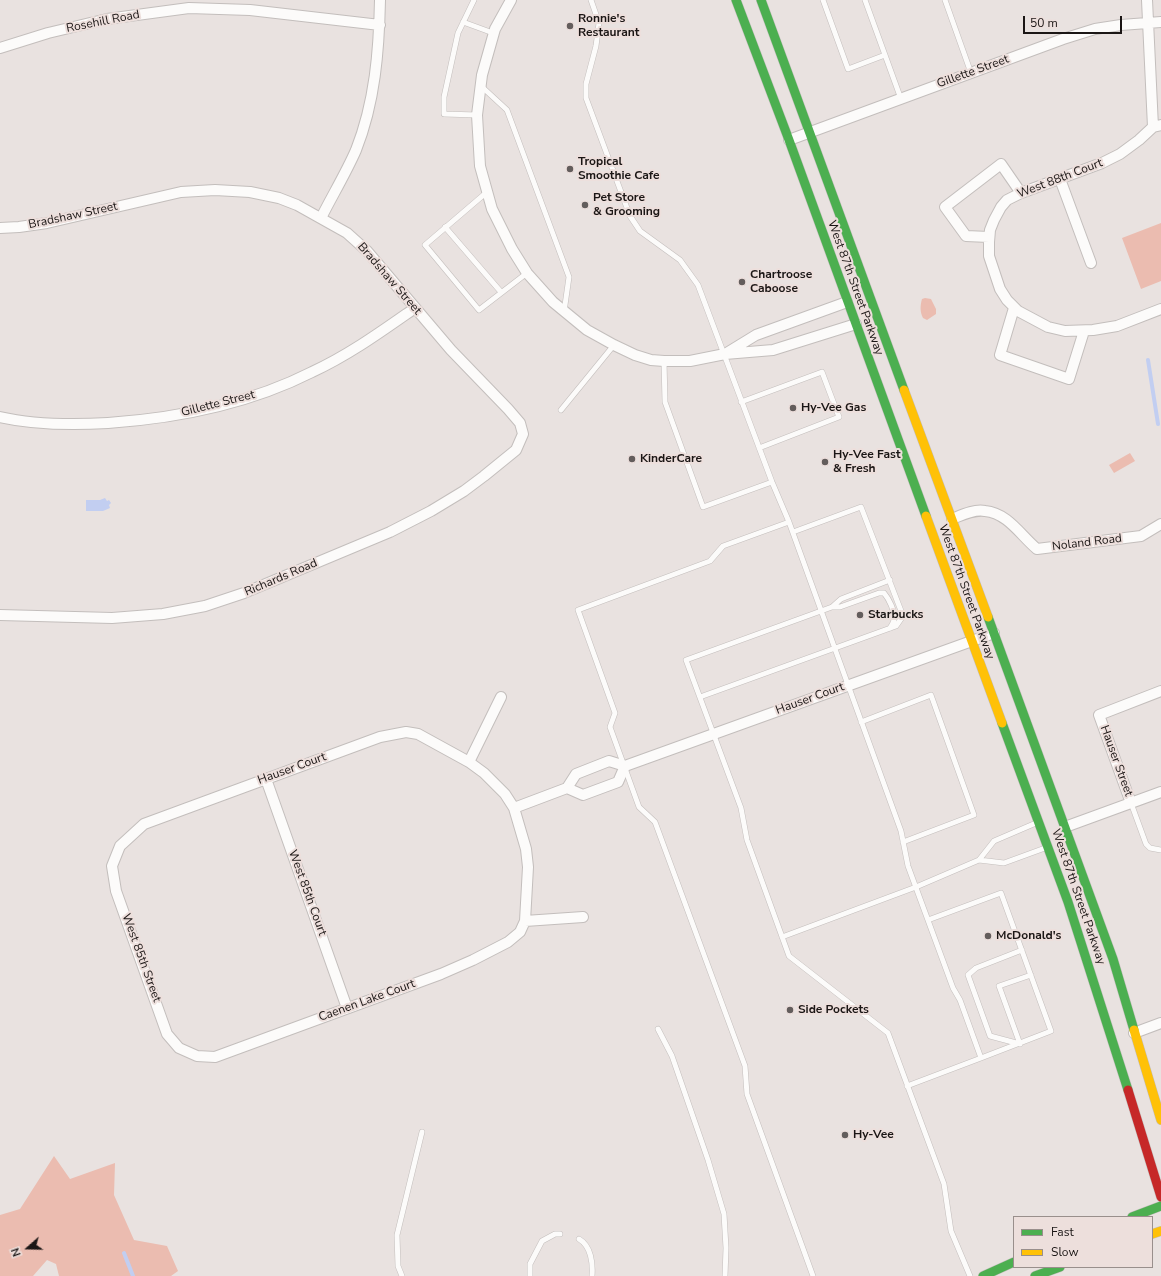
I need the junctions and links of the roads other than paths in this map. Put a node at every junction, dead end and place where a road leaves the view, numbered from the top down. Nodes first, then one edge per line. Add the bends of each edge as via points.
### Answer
1 (380, 0) edge
2 (474, 0) edge
3 (511, 0) edge
4 (591, 0) edge
5 (736, 0) edge
6 (761, 0) edge
7 (823, 0) edge
8 (865, 0) edge
9 (945, 0) edge
10 (1147, 0) edge
11 (208, 4) edge
12 (463, 22) junction
13 (1161, 22) edge
14 (1148, 23) junction
15 (380, 25) junction
16 (494, 33) junction
17 (0, 48) edge
18 (886, 55) junction
19 (971, 73) junction
20 (481, 85) junction
21 (902, 99) junction
22 (477, 115) junction
23 (1157, 126) edge
24 (810, 132) junction
25 (789, 140) junction
26 (1060, 179) junction
27 (487, 192) junction
28 (1021, 193) junction
29 (321, 218) junction
30 (445, 227) junction
31 (0, 228) edge
32 (989, 237) junction
33 (1091, 263) dead end
34 (527, 273) junction
35 (501, 292) junction
36 (847, 302) junction
37 (415, 308) junction
38 (1014, 308) junction
39 (1161, 309) edge
40 (860, 311) dead end
41 (564, 312) junction
42 (870, 322) dead end
43 (856, 324) junction
44 (1084, 331) junction
45 (614, 345) junction
46 (725, 354) junction
47 (664, 361) junction
48 (898, 400) dead end
49 (741, 402) junction
50 (561, 410) dead end
51 (0, 417) edge
52 (906, 422) dead end
53 (919, 429) junction
54 (523, 434) joint
55 (759, 448) junction
56 (772, 482) junction
57 (952, 519) junction
58 (789, 522) junction
59 (1161, 524) edge
60 (793, 532) junction
61 (890, 580) junction
62 (832, 607) junction
63 (821, 610) junction
64 (0, 615) edge
65 (890, 628) junction
66 (994, 633) junction
67 (971, 641) junction
68 (835, 648) junction
69 (848, 685) junction
70 (1161, 691) edge
71 (501, 697) dead end
72 (700, 697) junction
73 (861, 722) junction
74 (714, 734) junction
75 (468, 762) junction
76 (625, 766) junction
77 (266, 779) junction
78 (567, 788) junction
79 (1161, 792) edge
80 (1131, 803) junction
81 (514, 808) junction
82 (1039, 821) junction
83 (1066, 827) junction
84 (903, 842) junction
85 (120, 846) joint
86 (1048, 847) junction
87 (1161, 850) edge
88 (979, 860) junction
89 (916, 888) junction
90 (583, 917) dead end
91 (928, 920) junction
92 (525, 921) junction
93 (782, 937) junction
94 (1022, 950) junction
95 (1031, 975) junction
96 (347, 1008) junction
97 (1161, 1023) edge
98 (658, 1029) dead end
99 (1134, 1033) junction
100 (1020, 1044) junction
101 (197, 1056) joint
102 (981, 1058) junction
103 (907, 1086) junction
104 (1161, 1120) edge
105 (422, 1132) dead end
106 (1161, 1197) edge
107 (1161, 1206) edge
108 (1135, 1216) edge
109 (560, 1234) dead end
110 (579, 1239) dead end
111 (1013, 1262) edge
112 (1057, 1268) edge
113 (402, 1276) edge
114 (530, 1276) edge
115 (592, 1276) edge
116 (725, 1276) edge
117 (813, 1276) edge
118 (970, 1276) edge
119 (984, 1276) edge
120 (1035, 1276) edge

1 - 15 street
2 - 12 lane
3 - 16 street
4 - 46 lane via 599,23 586,84 586,98 628,211 640,231 680,260 698,285
5 - 25 main road, West 87th Street Parkway
6 - 24 main road, West 87th Street Parkway
7 - 18 lane via 848,70
8 - 18 lane
9 - 19 lane
10 - 14 street
11 - 15 street, Rosehill Road
11 - 17 street, Rosehill Road via 107,19
12 - 16 lane
12 - 22 lane via 458,33 444,97 444,114
13 - 14 street, Gillette Street
14 - 19 street, Gillette Street via 1095,29
14 - 23 street
15 - 29 street via 376,78 368,115 355,150
16 - 20 street
18 - 21 lane
19 - 21 street, Gillette Street
20 - 22 street
20 - 41 lane via 507,110 569,278
21 - 24 street, Gillette Street
22 - 27 street via 480,166
23 - 26 street, West 88th Court via 1120,154 1102,164
24 - 25 street, Gillette Street
24 - 53 main road, West 87th Street Parkway
25 - 36 main road, West 87th Street Parkway
26 - 28 street, West 88th Court
26 - 33 street
27 - 30 lane
27 - 34 street via 492,209
28 - 32 street, West 88th Court via 1007,200 1001,207
28 - 32 street via 1001,164 945,208 966,236
29 - 31 street, Bradshaw Street via 279,198 250,192 215,190 181,192 47,223
29 - 37 street, Bradshaw Street via 347,233 367,251
30 - 35 lane
30 - 35 lane via 425,245 479,310
32 - 38 street, West 88th Court via 989,256 1000,289
34 - 35 lane
34 - 41 street
36 - 40 main road
36 - 43 main road, West 87th Street Parkway
36 - 46 street via 756,335
37 - 51 street, Gillette Street via 357,348 313,372 235,402 144,420 86,424 48,424
37 - 54 street, Bradshaw Street via 520,422
38 - 44 street, West 88th Court via 1048,327 1065,331
38 - 44 street via 1000,355 1069,379
39 - 44 street, West 88th Court via 1117,326
41 - 45 street via 587,330
42 - 48 main road
43 - 46 street via 773,350
43 - 67 main road, West 87th Street Parkway
45 - 47 street via 635,355
45 - 50 lane
46 - 47 street via 690,361
46 - 49 lane
47 - 56 lane via 665,402 703,507
49 - 55 lane
49 - 55 lane via 822,372 839,417
52 - 53 main road
53 - 57 main road, West 87th Street Parkway
54 - 64 street, Richards Road via 516,450 474,484 431,511 390,532 244,593 205,606 163,614 112,618
55 - 56 lane
56 - 58 lane
57 - 59 street, Noland Road via 984,510 996,513 1037,549 1141,536
57 - 66 main road, West 87th Street Parkway
58 - 60 lane
58 - 76 lane via 723,546 710,561 578,610 615,713 610,727
60 - 61 lane via 861,507
60 - 63 lane
61 - 62 lane via 841,599
61 - 65 lane via 903,616 896,626
62 - 63 lane
62 - 65 lane via 840,607 884,593 894,615
63 - 68 lane
63 - 72 lane via 686,660
65 - 68 lane
66 - 67 street, Hauser Court
66 - 83 main road, West 87th Street Parkway
67 - 69 street, Hauser Court
67 - 82 main road, West 87th Street Parkway
68 - 69 lane
68 - 72 lane
69 - 73 lane
69 - 74 street, Hauser Court
70 - 80 street, Hauser Street via 1099,715
71 - 75 street
72 - 74 lane
73 - 84 lane via 901,830
73 - 84 lane via 931,695 974,815
74 - 76 street, Hauser Court
74 - 93 lane via 741,808 747,840
75 - 77 street, Hauser Court via 418,734 406,732 380,737
75 - 81 street, Hauser Court via 506,794
76 - 78 street via 609,761 576,774
76 - 78 street via 618,782 583,795
76 - 117 lane via 639,807 655,822 745,1066 747,1094
77 - 85 street, Hauser Court via 144,824
77 - 96 street, West 85th Court
78 - 81 street
79 - 80 street
80 - 83 street
80 - 87 lane via 1146,844 1150,848
81 - 92 street via 526,849 528,867
82 - 86 main road, West 87th Street Parkway
82 - 88 lane via 994,841
83 - 99 main road, West 87th Street Parkway via 1113,958
84 - 89 lane
85 - 101 street, West 85th Street via 112,866 116,891 168,1034 179,1048
86 - 88 lane via 1004,863
86 - 106 main road, West 87th Street Parkway via 1091,972
88 - 89 lane
89 - 91 lane
89 - 93 lane
90 - 92 street
91 - 94 lane via 1001,893
91 - 102 lane
92 - 96 street, Caenen Lake Court via 520,932 508,942 473,960
93 - 103 lane via 789,956 888,1033
94 - 95 lane
94 - 100 lane via 976,968 968,975 990,1036
95 - 100 lane via 1051,1032
95 - 100 lane via 999,986
96 - 101 street, Caenen Lake Court via 215,1057
97 - 99 street
98 - 116 lane via 672,1056 724,1214
99 - 104 main road, West 87th Street Parkway
100 - 102 lane
102 - 103 lane
103 - 118 lane via 944,1184 951,1231
105 - 113 lane via 397,1235 398,1266
107 - 108 main road
109 - 114 lane via 542,1241 530,1264
110 - 115 lane via 590,1251
111 - 119 main road
112 - 120 main road

